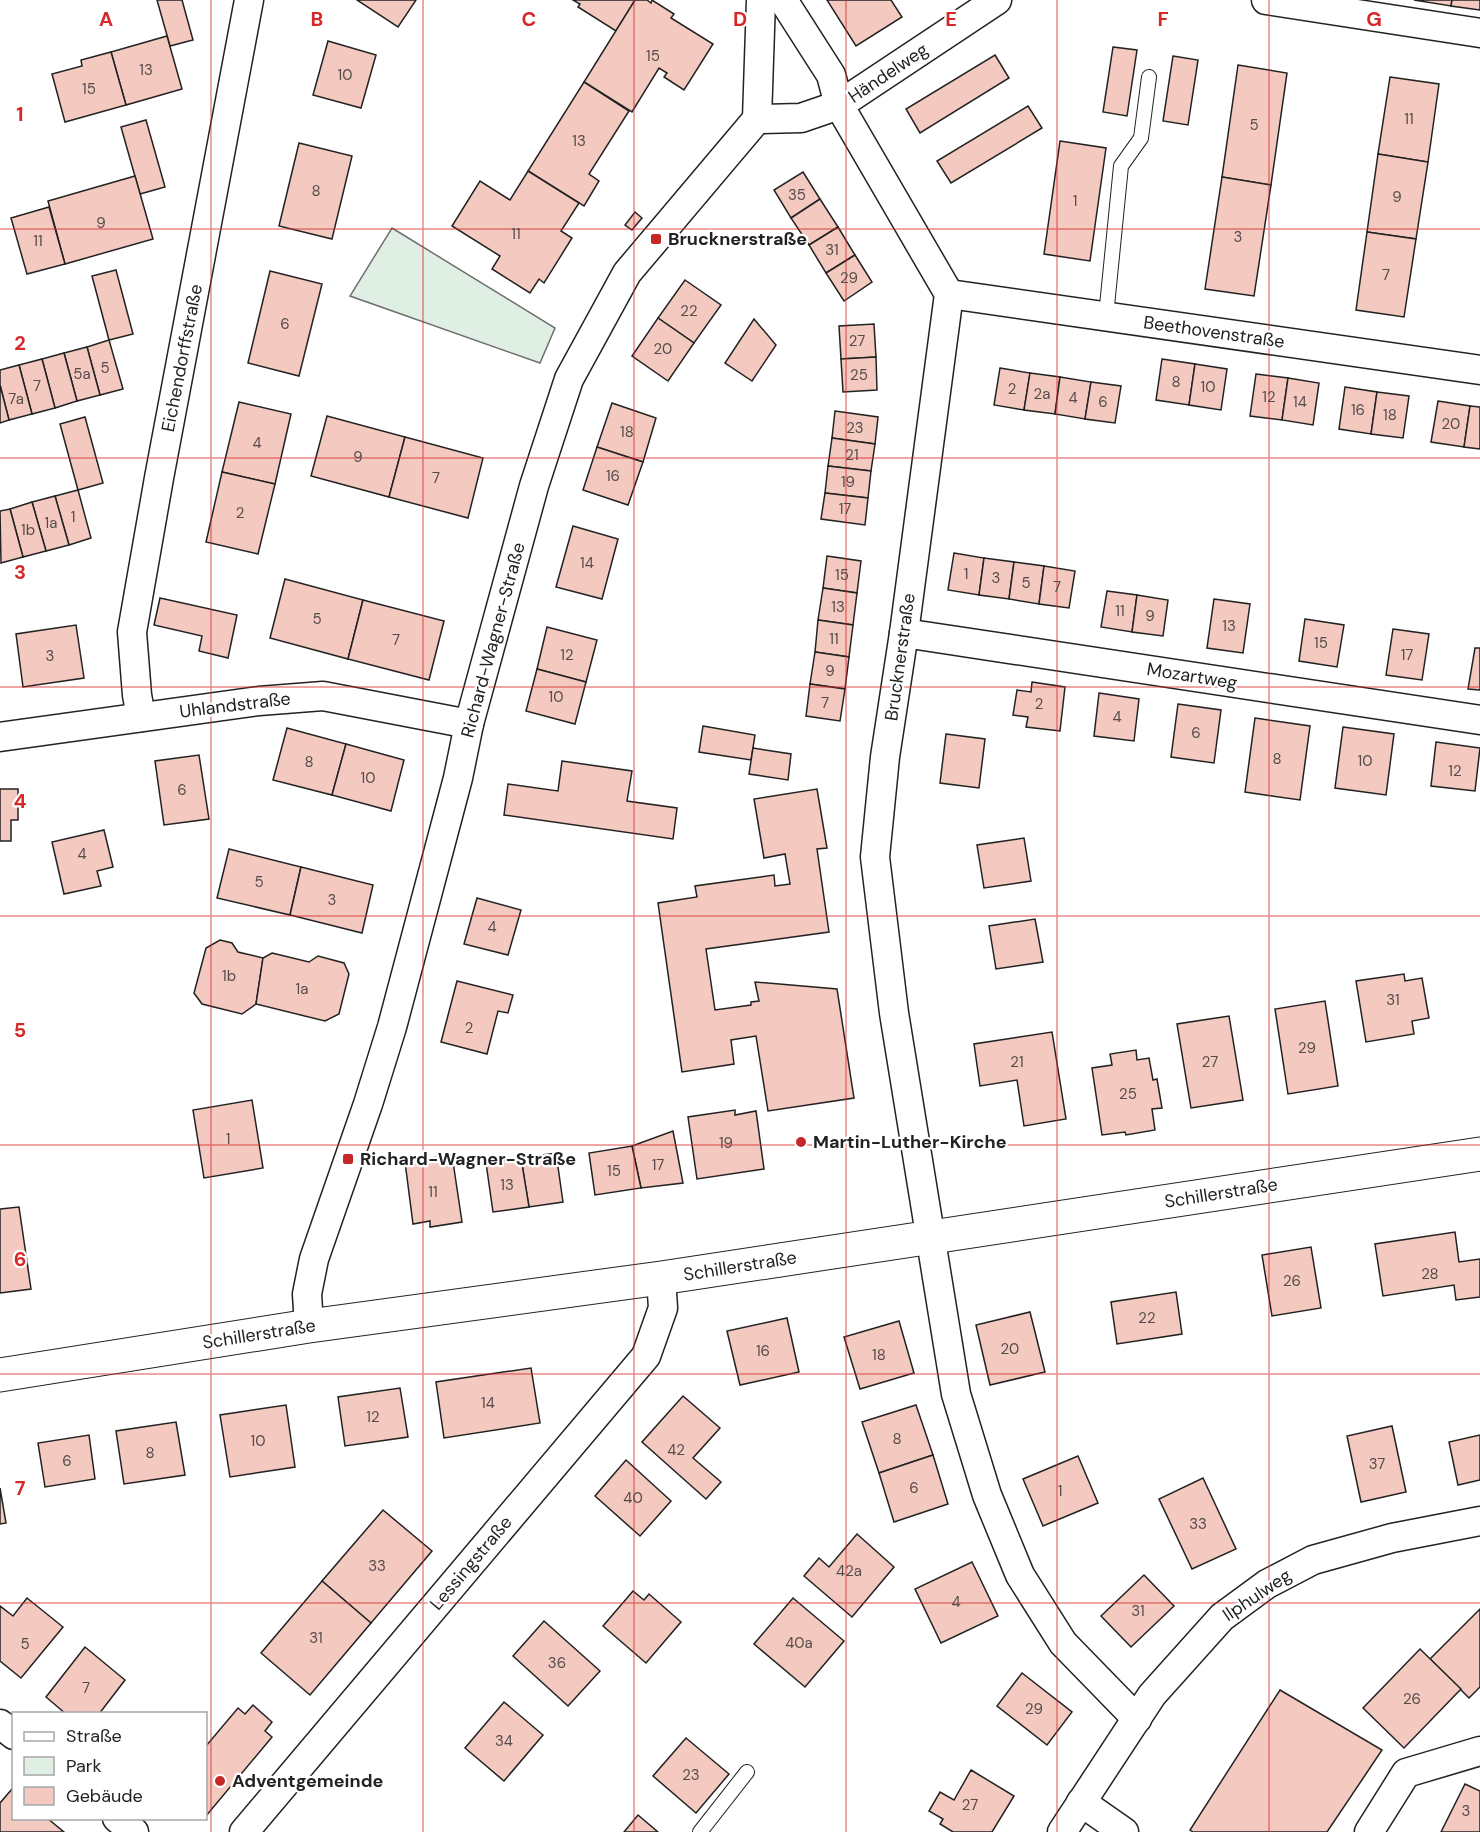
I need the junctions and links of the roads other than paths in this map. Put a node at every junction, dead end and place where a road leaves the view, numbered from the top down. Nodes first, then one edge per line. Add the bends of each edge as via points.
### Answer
1 (249, 0) edge
2 (761, 0) edge
3 (783, 0) edge
4 (997, 0) edge
5 (1266, 0) edge
6 (1480, 33) edge
7 (1149, 77) dead end
8 (839, 105) junction
9 (757, 118) junction
10 (949, 294) junction
11 (1107, 316) junction
12 (1480, 370) edge
13 (904, 633) junction
14 (141, 717) junction
15 (1480, 720) edge
16 (469, 724) junction
17 (0, 737) edge
18 (1480, 1154) edge
19 (930, 1237) junction
20 (661, 1278) junction
21 (309, 1326) junction
22 (0, 1375) edge
23 (1480, 1521) edge
24 (1137, 1719) junction
25 (0, 1724) edge
26 (12, 1733) edge
27 (1480, 1751) edge
28 (747, 1772) dead end
29 (1081, 1802) junction
30 (119, 1820) edge
31 (134, 1832) edge
32 (244, 1832) edge
33 (700, 1832) edge
34 (1062, 1832) edge
35 (1124, 1832) edge
36 (1370, 1832) edge

1 - 14 street, Eichendorffstraße via 132,632
2 - 9 street
3 - 8 street via 831,75
4 - 8 street, Händelweg
5 - 6 street
7 - 11 lane via 1141,138 1121,166
8 - 9 street via 801,118
8 - 10 street
9 - 16 street, Richard-Wagner-Straße via 627,273 569,379 534,486
10 - 11 street, Beethovenstraße
10 - 13 street, Brucknerstraße
11 - 12 street, Beethovenstraße
13 - 15 street, Mozartweg
13 - 19 street, Brucknerstraße via 875,857 894,1013
14 - 16 street, Uhlandstraße via 323,696
14 - 17 street, Uhlandstraße
16 - 21 street, Richard-Wagner-Straße via 392,1028 314,1259 307,1294
18 - 19 main road, Schillerstraße
19 - 20 main road, Schillerstraße
19 - 24 street, Brucknerstraße via 956,1394 987,1495 1020,1575 1063,1643
20 - 21 main road, Schillerstraße
20 - 32 street, Lessingstraße via 663,1308 646,1356
21 - 22 main road, Schillerstraße
23 - 24 street, Ilphulweg via 1392,1538 1312,1560 1267,1584 1222,1617 1152,1695
24 - 29 street, Ilphulweg
25 - 26 street
27 - 36 street via 1406,1773
28 - 33 lane
29 - 34 street, Ilphulweg
29 - 35 street
30 - 31 street

